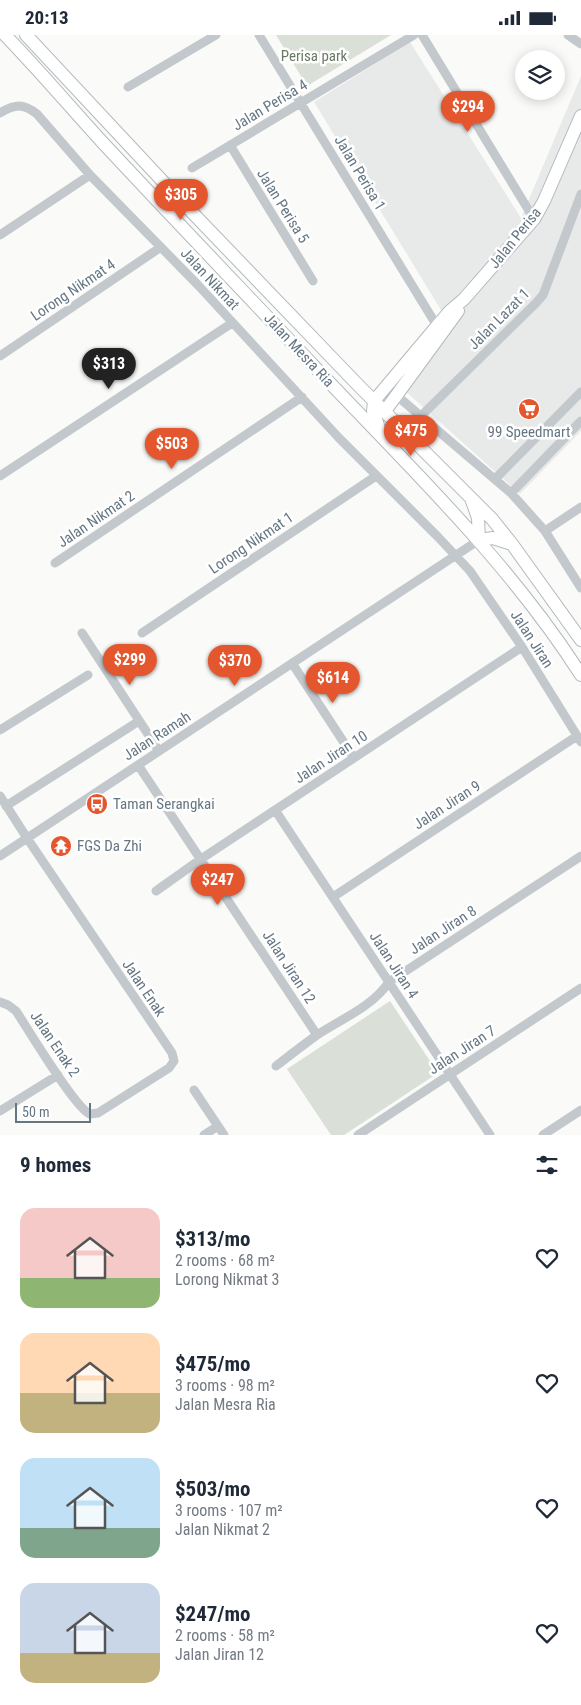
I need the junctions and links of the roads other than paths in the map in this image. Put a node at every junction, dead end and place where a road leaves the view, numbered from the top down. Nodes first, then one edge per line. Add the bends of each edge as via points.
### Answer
1 (216, 35) edge
2 (259, 35) edge
3 (414, 35) edge
4 (422, 35) edge
5 (568, 35) edge
6 (29, 36) edge
7 (4, 37) edge
8 (581, 44) edge
9 (128, 87) dead end
10 (301, 103) junction
11 (0, 113) edge
12 (581, 116) edge
13 (230, 145) junction
14 (192, 168) dead end
15 (90, 175) junction
16 (581, 194) edge
17 (534, 219) junction
18 (0, 235) edge
19 (161, 247) junction
20 (313, 281) dead end
21 (464, 299) junction
22 (232, 323) junction
23 (437, 326) junction
24 (0, 356) edge
25 (581, 392) edge
26 (396, 395) junction
27 (302, 397) junction
28 (344, 398) junction
29 (377, 408) junction
30 (420, 417) junction
31 (581, 421) edge
32 (382, 436) junction
33 (0, 476) edge
34 (376, 476) junction
35 (495, 479) junction
36 (511, 493) junction
37 (470, 496) junction
38 (581, 507) edge
39 (544, 531) junction
40 (479, 540) junction
41 (512, 543) junction
42 (456, 555) junction
43 (55, 563) dead end
44 (581, 588) edge
45 (82, 633) dead end
46 (142, 633) dead end
47 (581, 640) edge
48 (522, 647) junction
49 (292, 663) junction
50 (88, 675) dead end
51 (581, 675) edge
52 (139, 721) junction
53 (0, 731) edge
54 (579, 739) edge
55 (159, 751) junction
56 (354, 758) junction
57 (138, 765) junction
58 (0, 796) edge
59 (6, 806) junction
60 (275, 810) junction
61 (27, 838) junction
62 (0, 856) edge
63 (581, 856) edge
64 (201, 859) junction
65 (156, 891) dead end
66 (333, 897) junction
67 (389, 982) junction
68 (581, 988) edge
69 (0, 1002) edge
70 (317, 1035) junction
71 (276, 1066) dead end
72 (450, 1074) junction
73 (58, 1075) junction
74 (194, 1090) dead end
75 (82, 1108) joint
76 (581, 1110) edge
77 (0, 1111) edge
78 (218, 1126) junction
79 (204, 1135) edge
80 (224, 1135) edge
81 (358, 1135) edge
82 (490, 1135) edge
83 (543, 1135) edge

1 - 9 street
2 - 10 street, Jalan Perisa 1
3 - 10 street, Jalan Perisa 4
4 - 17 street
5 - 8 street
6 - 29 main road, Jalan Mesra Ria
7 - 28 main road, Jalan Mesra Ria
10 - 13 street, Jalan Perisa 4
10 - 23 street, Jalan Perisa 1
11 - 15 street, Jalan Nikmat via 18,106 28,107
12 - 17 main road, Jalan Perisa
13 - 14 street, Jalan Perisa 4
13 - 20 street, Jalan Perisa 5
15 - 18 street
15 - 19 street, Jalan Nikmat
16 - 30 street, Jalan Lazat 1 via 543,295
17 - 21 main road, Jalan Perisa
19 - 22 street, Jalan Nikmat
19 - 24 street, Lorong Nikmat 4
21 - 23 main road, Jalan Perisa
21 - 26 main road, Jalan Perisa via 455,318
22 - 27 street, Jalan Nikmat
22 - 33 street
23 - 29 main road, Jalan Perisa
25 - 35 street
26 - 29 main road, Jalan Perisa
26 - 30 street
27 - 34 street, Jalan Nikmat
27 - 43 street, Jalan Nikmat 2
28 - 29 main road
28 - 32 main road, Jalan Mesra Ria
29 - 32 main road
29 - 37 main road, Jalan Mesra Ria
30 - 35 street
31 - 36 street
32 - 40 main road, Jalan Mesra Ria
34 - 42 street, Jalan Nikmat
34 - 46 street, Lorong Nikmat 1
35 - 36 street
36 - 39 street
37 - 40 main road via 478,518
37 - 41 main road, Jalan Mesra Ria
38 - 39 street
39 - 44 street
40 - 41 main road via 493,538
40 - 42 street, Jalan Ramah
40 - 51 main road, Jalan Mesra Ria
41 - 47 main road, Jalan Mesra Ria
42 - 48 street, Jalan Jiran
42 - 49 street, Jalan Ramah
45 - 52 street
48 - 54 street, Jalan Jiran
48 - 56 street, Jalan Jiran 10
49 - 55 street, Jalan Ramah
49 - 56 street
50 - 53 street
52 - 55 street
52 - 59 street
54 - 66 street, Jalan Jiran 9
55 - 57 street, Jalan Ramah
56 - 60 street, Jalan Jiran 10
57 - 61 street, Jalan Ramah
57 - 64 street, Jalan Jiran 12
58 - 59 street
59 - 61 street
60 - 64 street, Jalan Jiran 10
60 - 66 street, Jalan Jiran 4
61 - 62 street, Jalan Ramah
61 - 75 street, Jalan Enak via 174,1057 169,1068 98,1113 90,1114
63 - 67 street, Jalan Jiran 8
64 - 65 street, Jalan Jiran 10
64 - 70 street, Jalan Jiran 12
66 - 67 street, Jalan Jiran 4
67 - 70 street, Jalan Jiran 8 via 366,1005
67 - 72 street, Jalan Jiran 4
68 - 72 street, Jalan Jiran 7
69 - 73 street, Jalan Enak 2 via 16,1011
70 - 71 street, Jalan Jiran 8
72 - 81 street, Jalan Jiran 7
72 - 82 street, Jalan Jiran 4
73 - 75 street, Jalan Enak 2
73 - 77 street
74 - 78 street
76 - 83 street
78 - 79 street
78 - 80 street

